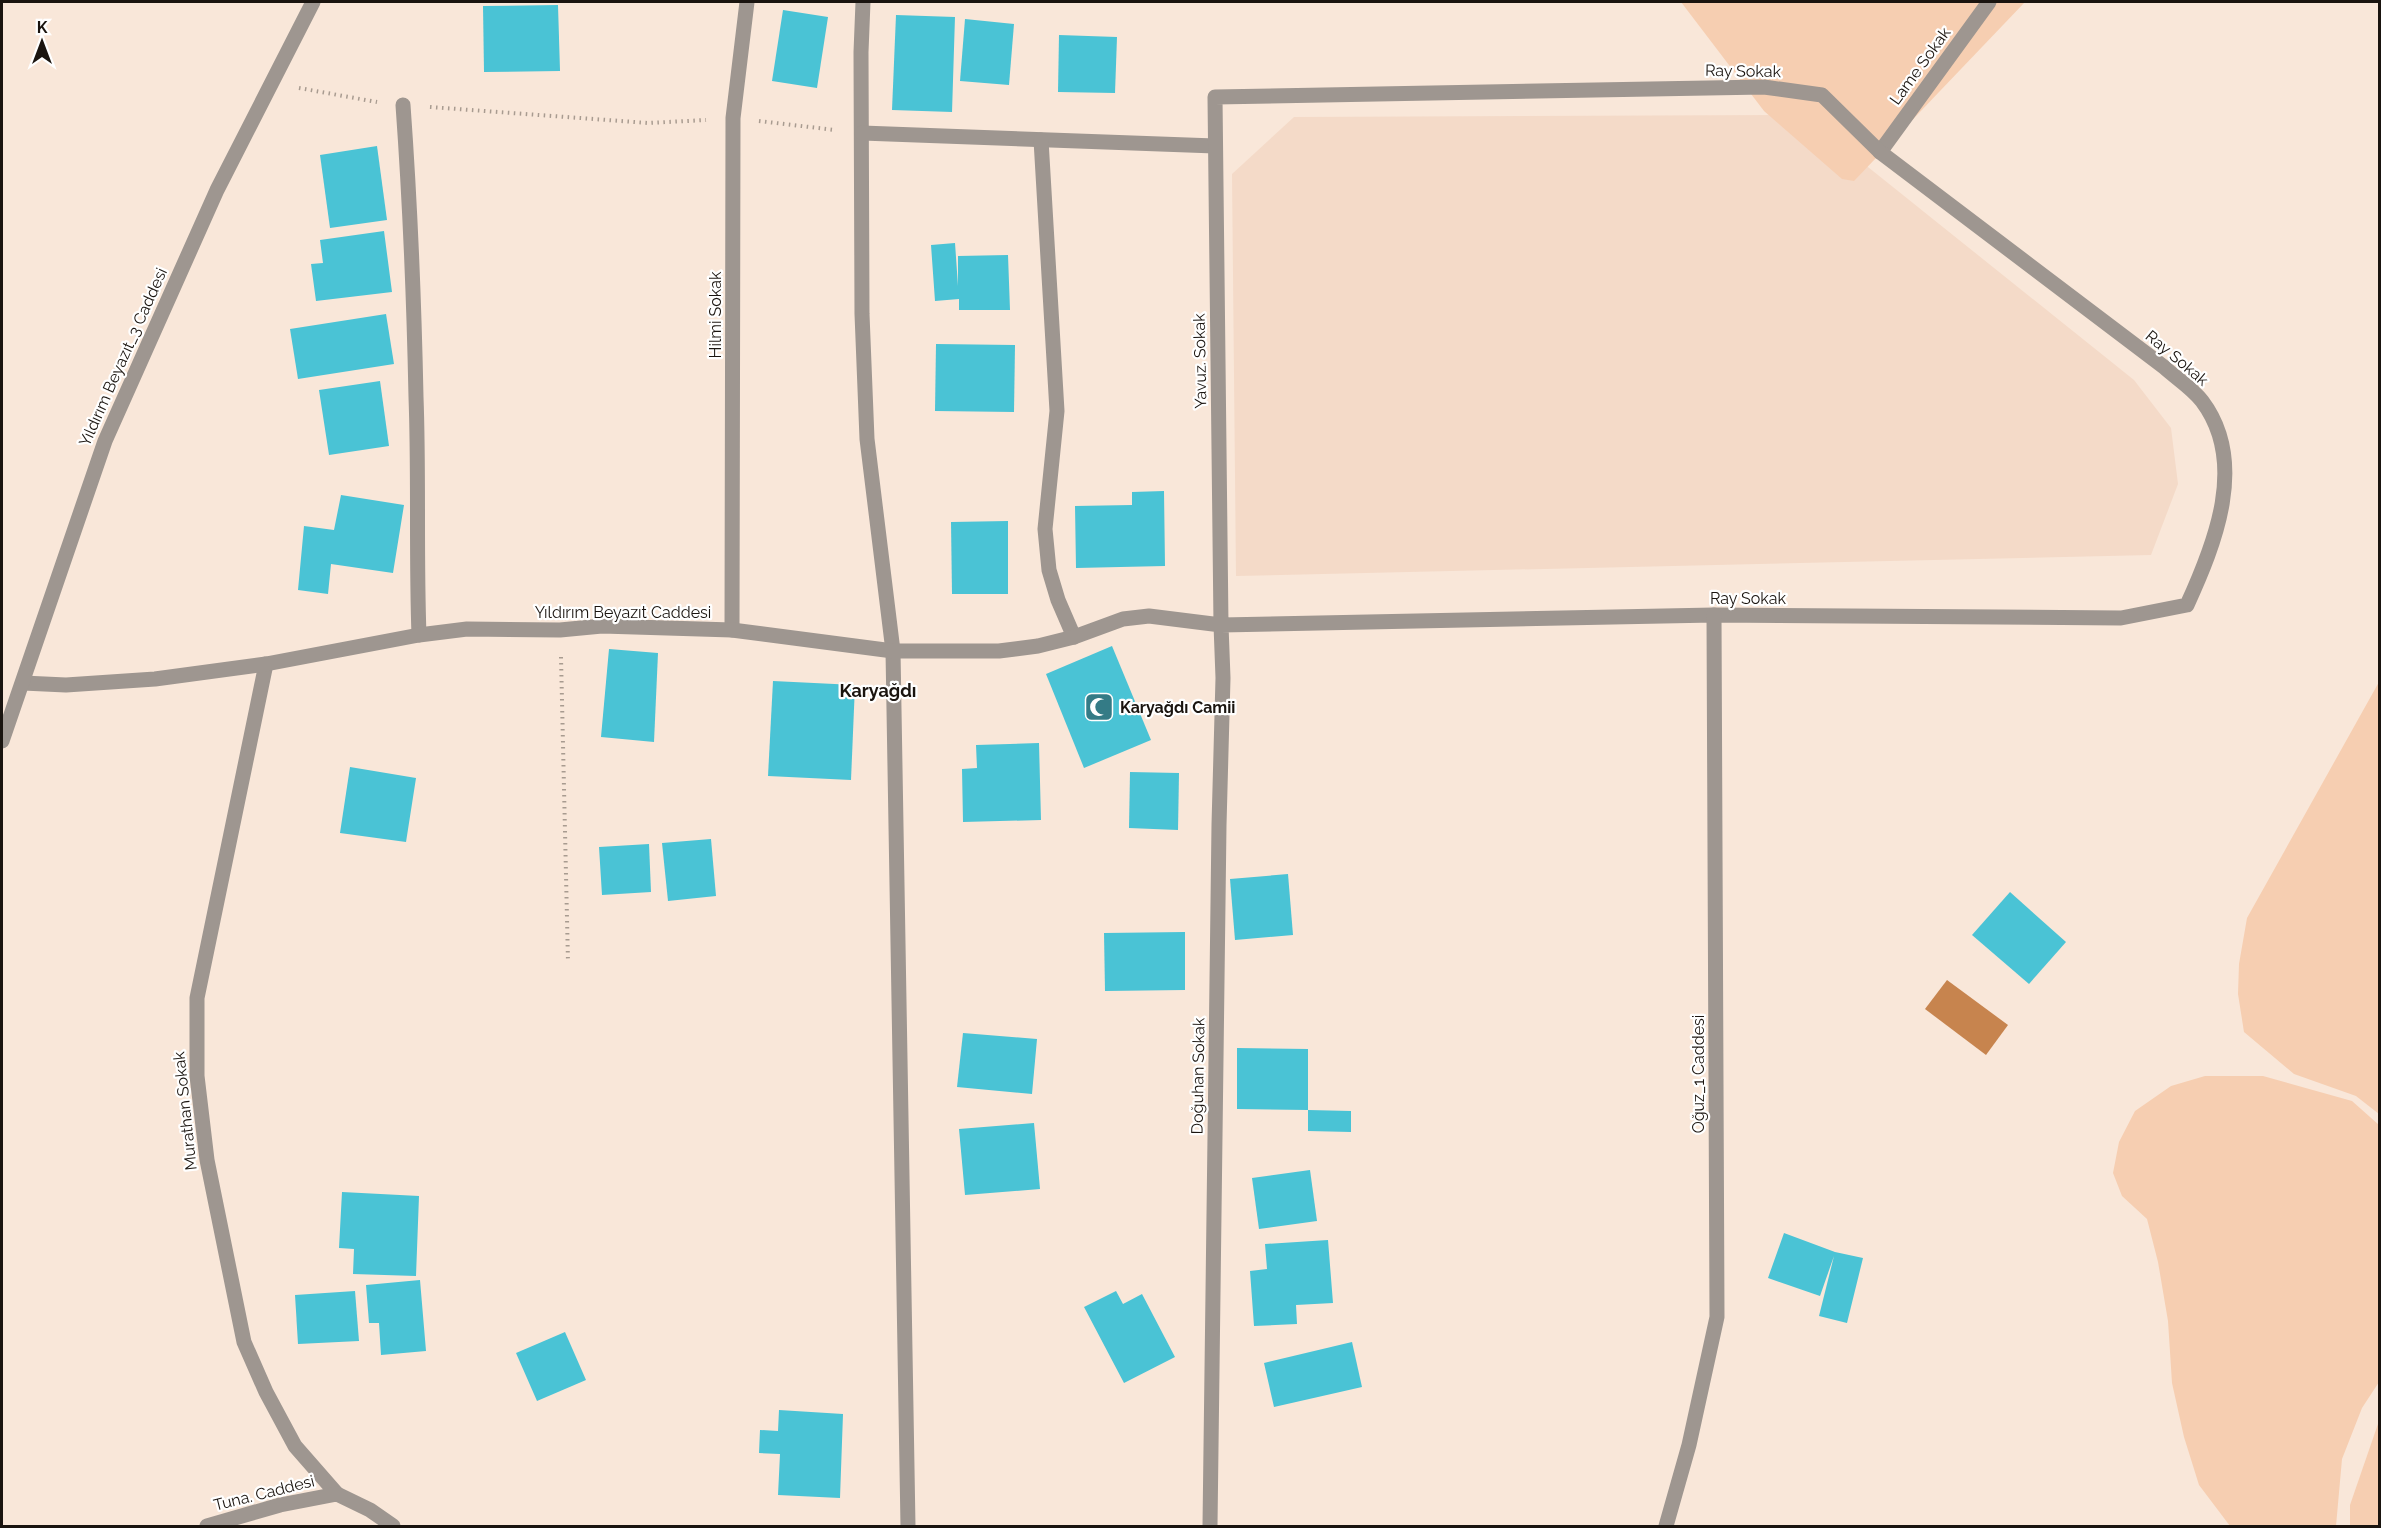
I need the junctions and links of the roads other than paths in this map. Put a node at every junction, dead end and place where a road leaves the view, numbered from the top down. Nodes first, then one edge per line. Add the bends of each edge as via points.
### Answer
1 (313, 2) edge
2 (747, 2) edge
3 (863, 2) edge
4 (1989, 2) edge
5 (1215, 97) joint
6 (403, 105) road end
7 (862, 133) junction
8 (1041, 140) junction
9 (1215, 146) junction
10 (1880, 152) junction
11 (1714, 615) junction
12 (1221, 625) junction
13 (732, 630) junction
14 (419, 635) junction
15 (1074, 637) junction
16 (893, 651) junction
17 (266, 664) junction
18 (22, 683) junction
19 (2, 741) edge
20 (337, 1494) junction
21 (207, 1527) edge
22 (393, 1527) edge
23 (908, 1527) edge
24 (1210, 1527) edge
25 (1665, 1527) edge

1 - 18 street, Yıldırım Beyazıt_3 Caddesi via 217,190 105,441
2 - 13 street, Hilmi Sokak via 733,118
3 - 7 street
4 - 10 street, Lame Sokak
5 - 9 street, Yavuz. Sokak
5 - 10 street, Ray Sokak via 1764,87 1822,95
6 - 14 street via 417,399
7 - 8 street
7 - 16 street via 867,438
8 - 9 street
8 - 15 street via 1057,411 1045,529 1049,570
9 - 12 street, Yavuz. Sokak
10 - 11 street, Ray Sokak via 2164,367 2201,401 2222,439 2224,501 2207,560 2187,605 2121,618
11 - 12 street, Ray Sokak
11 - 25 street, Oğuz_1 Caddesi via 1717,1317 1689,1445
12 - 15 street, Yıldırım Beyazıt Caddesi via 1149,616 1123,619
12 - 24 street, Doğuhan Sokak
13 - 14 street, Yıldırım Beyazıt Caddesi via 602,626 560,630 467,629
13 - 16 street, Yıldırım Beyazıt Caddesi
14 - 17 street, Yıldırım Beyazıt Caddesi
15 - 16 street, Yıldırım Beyazıt Caddesi via 999,651
16 - 23 street
17 - 18 street, Yıldırım Beyazıt Caddesi via 110,683
17 - 20 street, Murathan Sokak via 197,998 197,1076 207,1160 244,1342 295,1446
18 - 19 street, Yıldırım Beyazıt_3 Caddesi
20 - 21 street, Tuna. Caddesi via 280,1505
20 - 22 street, Tuna. Caddesi

